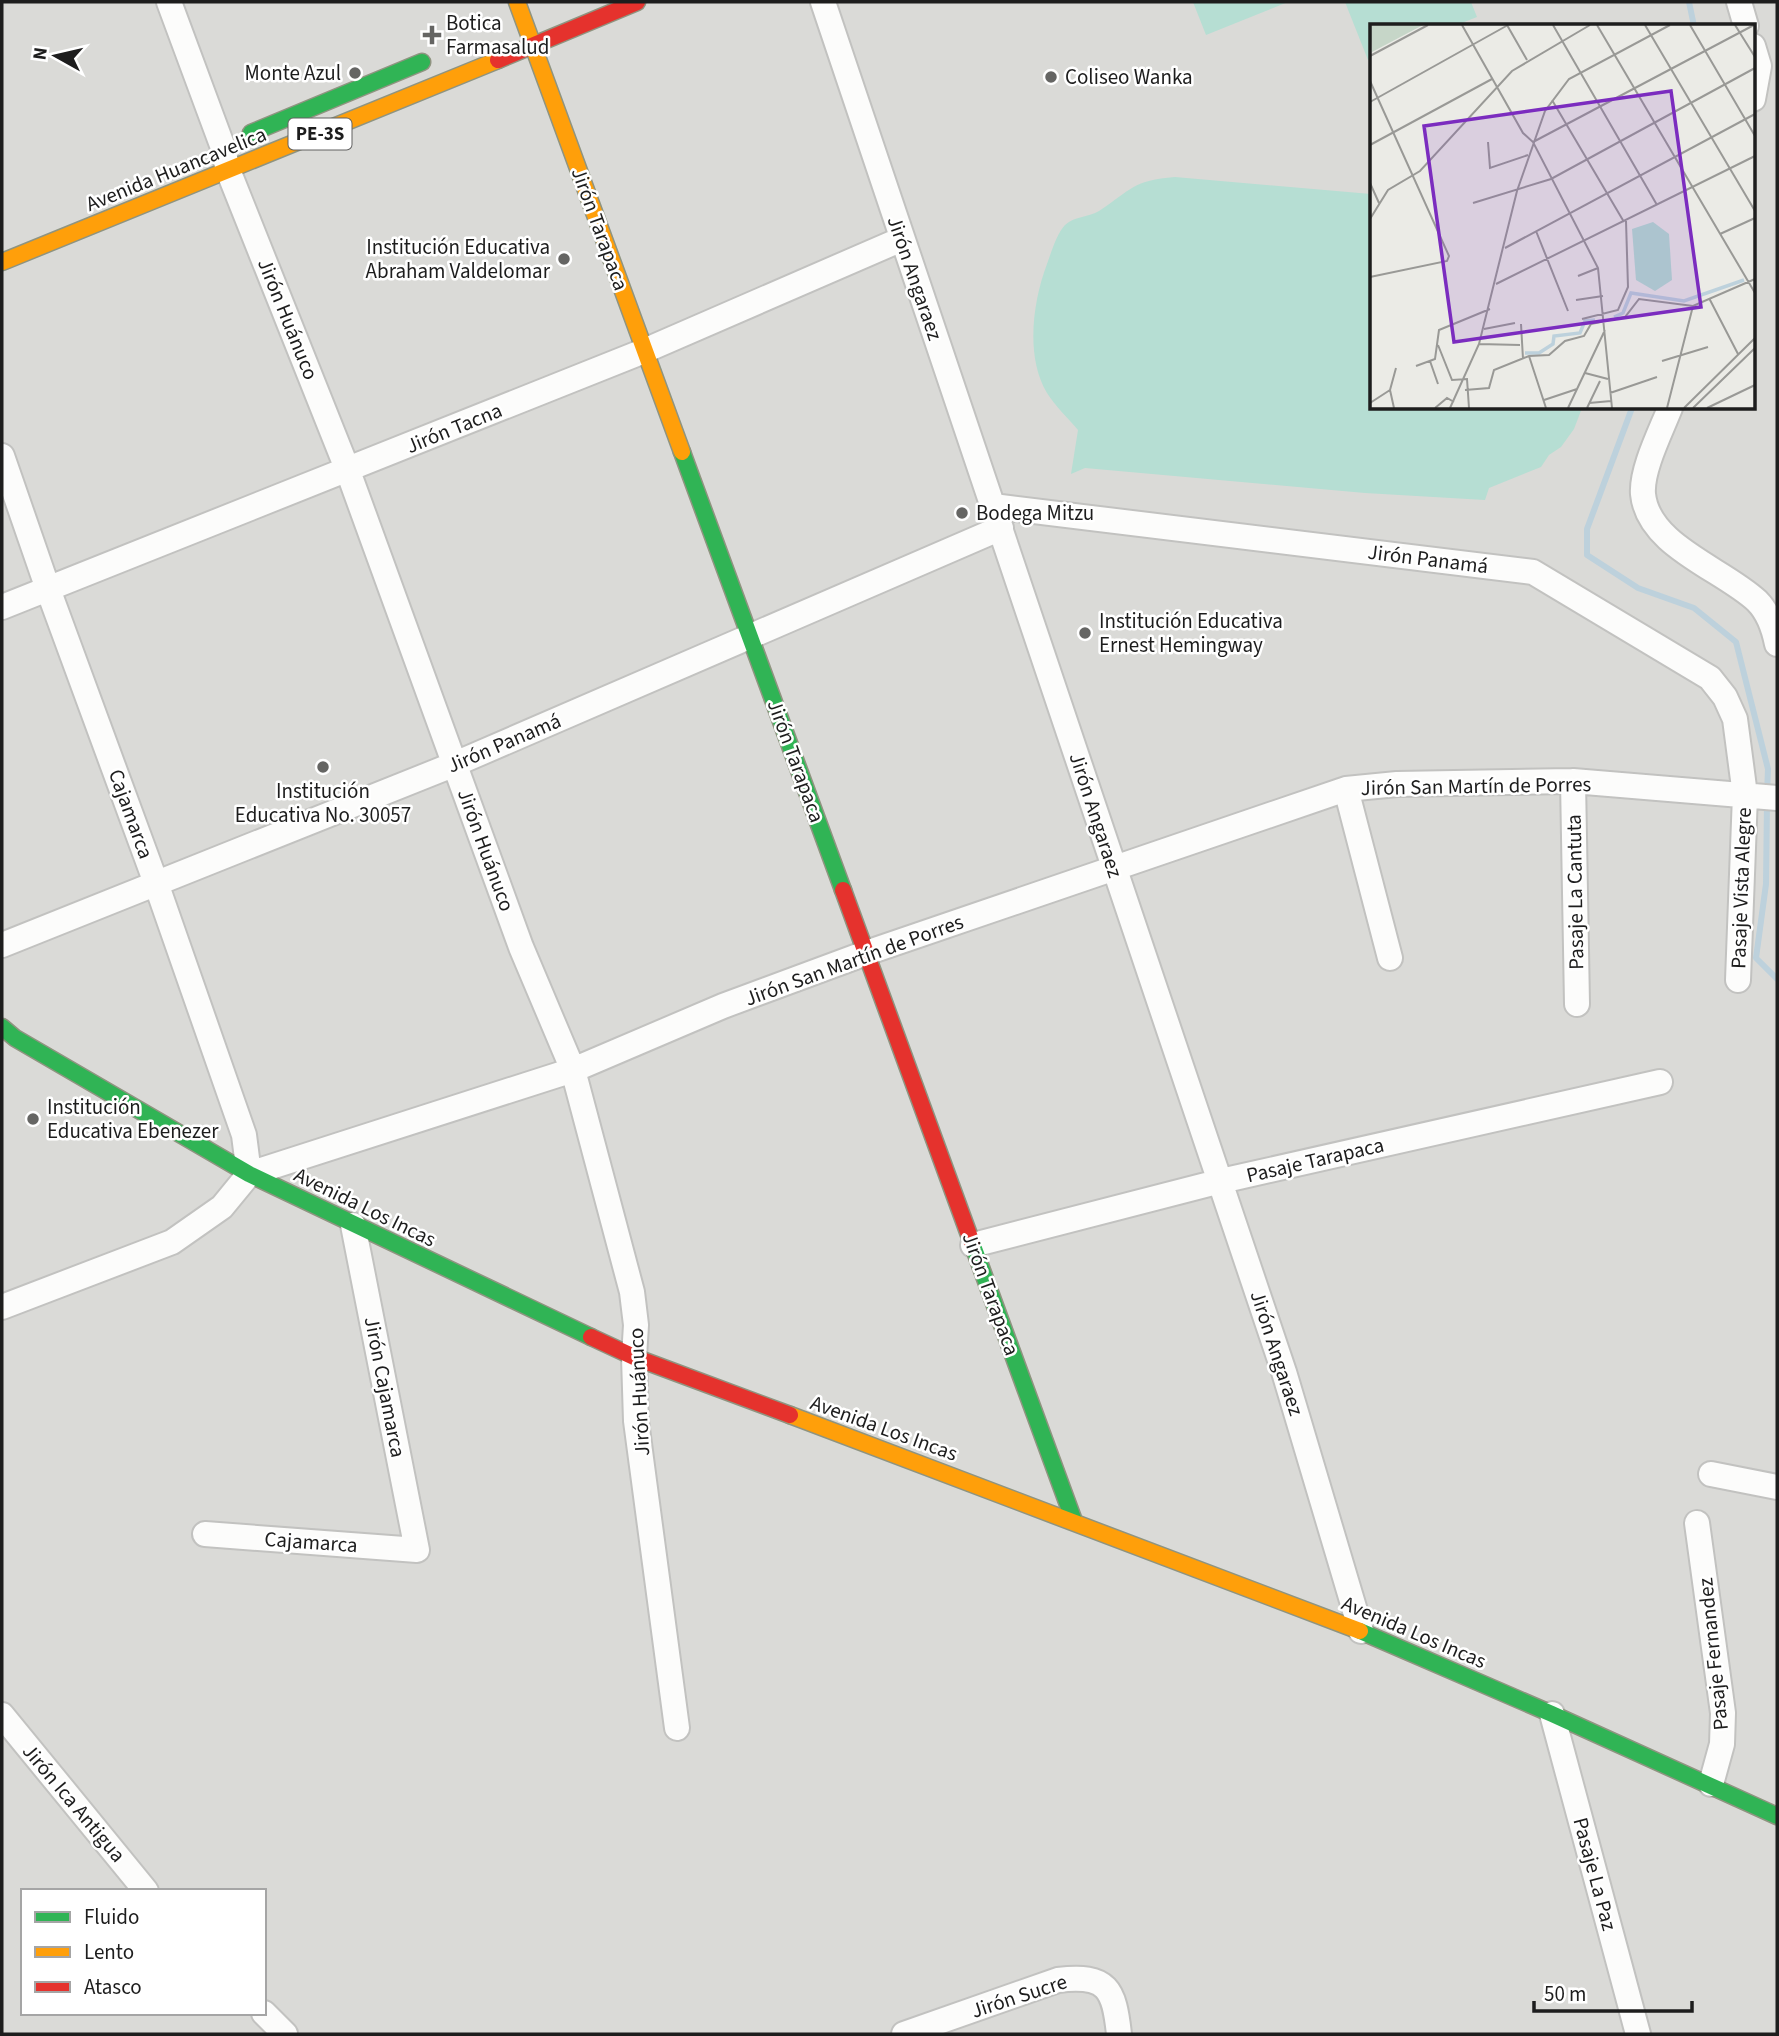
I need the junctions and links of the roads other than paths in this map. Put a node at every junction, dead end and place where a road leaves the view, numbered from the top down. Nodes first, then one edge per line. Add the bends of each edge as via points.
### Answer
1 (169, 2) edge
2 (517, 2) edge
3 (637, 2) edge
4 (823, 2) edge
5 (1739, 2) edge
6 (1745, 24) edge
7 (533, 45) junction
8 (440, 55) dead end
9 (1763, 62) edge
10 (1754, 95) edge
11 (216, 148) junction
12 (229, 170) junction
13 (902, 239) junction
14 (2, 262) edge
15 (644, 351) junction
16 (1669, 410) edge
17 (2, 456) edge
18 (348, 471) junction
19 (997, 517) junction
20 (48, 589) junction
21 (2, 607) edge
22 (750, 638) junction
23 (1777, 644) edge
24 (455, 764) junction
25 (1573, 781) junction
26 (1346, 789) junction
27 (1748, 796) junction
28 (1777, 798) edge
29 (1114, 870) junction
30 (156, 883) junction
31 (2, 945) edge
32 (866, 953) junction
33 (1390, 958) dead end
34 (1738, 980) dead end
35 (1577, 1004) dead end
36 (2, 1027) edge
37 (572, 1070) junction
38 (1660, 1082) dead end
39 (249, 1174) junction
40 (1221, 1181) junction
41 (354, 1225) junction
42 (973, 1245) junction
43 (2, 1307) edge
44 (634, 1357) junction
45 (1711, 1474) dead end
46 (1777, 1487) edge
47 (1074, 1521) junction
48 (1698, 1523) dead end
49 (205, 1534) dead end
50 (416, 1550) joint
51 (1361, 1631) junction
52 (1552, 1714) junction
53 (2, 1715) edge
54 (677, 1728) dead end
55 (1711, 1784) junction
56 (1777, 1816) edge
57 (144, 1889) edge
58 (266, 2015) edge
59 (285, 2034) edge
60 (904, 2034) edge
61 (1119, 2034) edge
62 (1638, 2034) edge

1 - 11 street, Jirón Huánuco
2 - 7 main road, Jirón Tarapaca
3 - 7 main road, Avenida Huancavelica / PE-3S
4 - 13 street, Jirón Angaraez
5 - 6 street
7 - 12 main road, Avenida Huancavelica / PE-3S
7 - 15 main road, Jirón Tarapaca
8 - 11 main road, Avenida Huancavelica / PE-3S
9 - 10 street
11 - 12 street, Jirón Huánuco
12 - 14 main road, Avenida Huancavelica / PE-3S
12 - 18 street, Jirón Huánuco
13 - 15 street, Jirón Tacna
13 - 19 street, Jirón Angaraez
15 - 18 street, Jirón Tacna
15 - 22 main road, Jirón Tarapaca
16 - 23 street via 1643,494 1655,527 1758,602 1774,627
17 - 20 street, Cajamarca
18 - 20 street, Jirón Tacna
18 - 24 street, Jirón Huánuco
19 - 22 street, Jirón Panamá
19 - 27 street, Jirón Panamá via 1533,572 1710,678 1735,719
19 - 29 street, Jirón Angaraez
20 - 21 street, Jirón Tacna
20 - 30 street, Cajamarca
22 - 24 street, Jirón Panamá
22 - 32 main road, Jirón Tarapaca
24 - 30 street, Jirón Panamá
24 - 37 street, Jirón Huánuco via 521,947
25 - 26 street, Jirón San Martín de Porres
25 - 27 street, Jirón San Martín de Porres
25 - 35 street, Pasaje La Cantuta
26 - 29 street, Jirón San Martín de Porres
26 - 33 street
27 - 28 street, Jirón San Martín de Porres
27 - 34 street, Pasaje Vista Alegre
29 - 32 street, Jirón San Martín de Porres
29 - 40 street, Jirón Angaraez
30 - 31 street, Jirón Panamá
30 - 39 street, Cajamarca via 244,1135
32 - 37 street, Jirón San Martín de Porres via 723,1006
32 - 42 main road, Jirón Tarapaca
36 - 39 main road, Avenida Los Incas
37 - 39 street, Jirón San Martín de Porres
37 - 44 street, Jirón Huánuco via 632,1292
38 - 40 street, Pasaje Tarapaca
39 - 41 main road, Avenida Los Incas
39 - 43 street via 222,1207 172,1242
40 - 42 street, Pasaje Tarapaca
40 - 51 street, Jirón Angaraez
41 - 44 main road, Avenida Los Incas
41 - 50 street, Jirón Cajamarca
42 - 47 main road, Jirón Tarapaca
44 - 47 main road, Avenida Los Incas
44 - 54 street, Jirón Huánuco via 636,1421
45 - 46 street
47 - 51 main road, Avenida Los Incas
48 - 55 street, Pasaje Fernandez via 1724,1713 1722,1744
49 - 50 street, Cajamarca
51 - 52 main road, Avenida Los Incas
52 - 55 main road, Avenida Los Incas
52 - 62 street, Pasaje La Paz
53 - 57 street, Jirón Ica Antigua
55 - 56 main road, Avenida Los Incas
58 - 59 street
60 - 61 street, Jirón Sucre via 1058,1980 1077,1978 1109,1990 1116,2003

